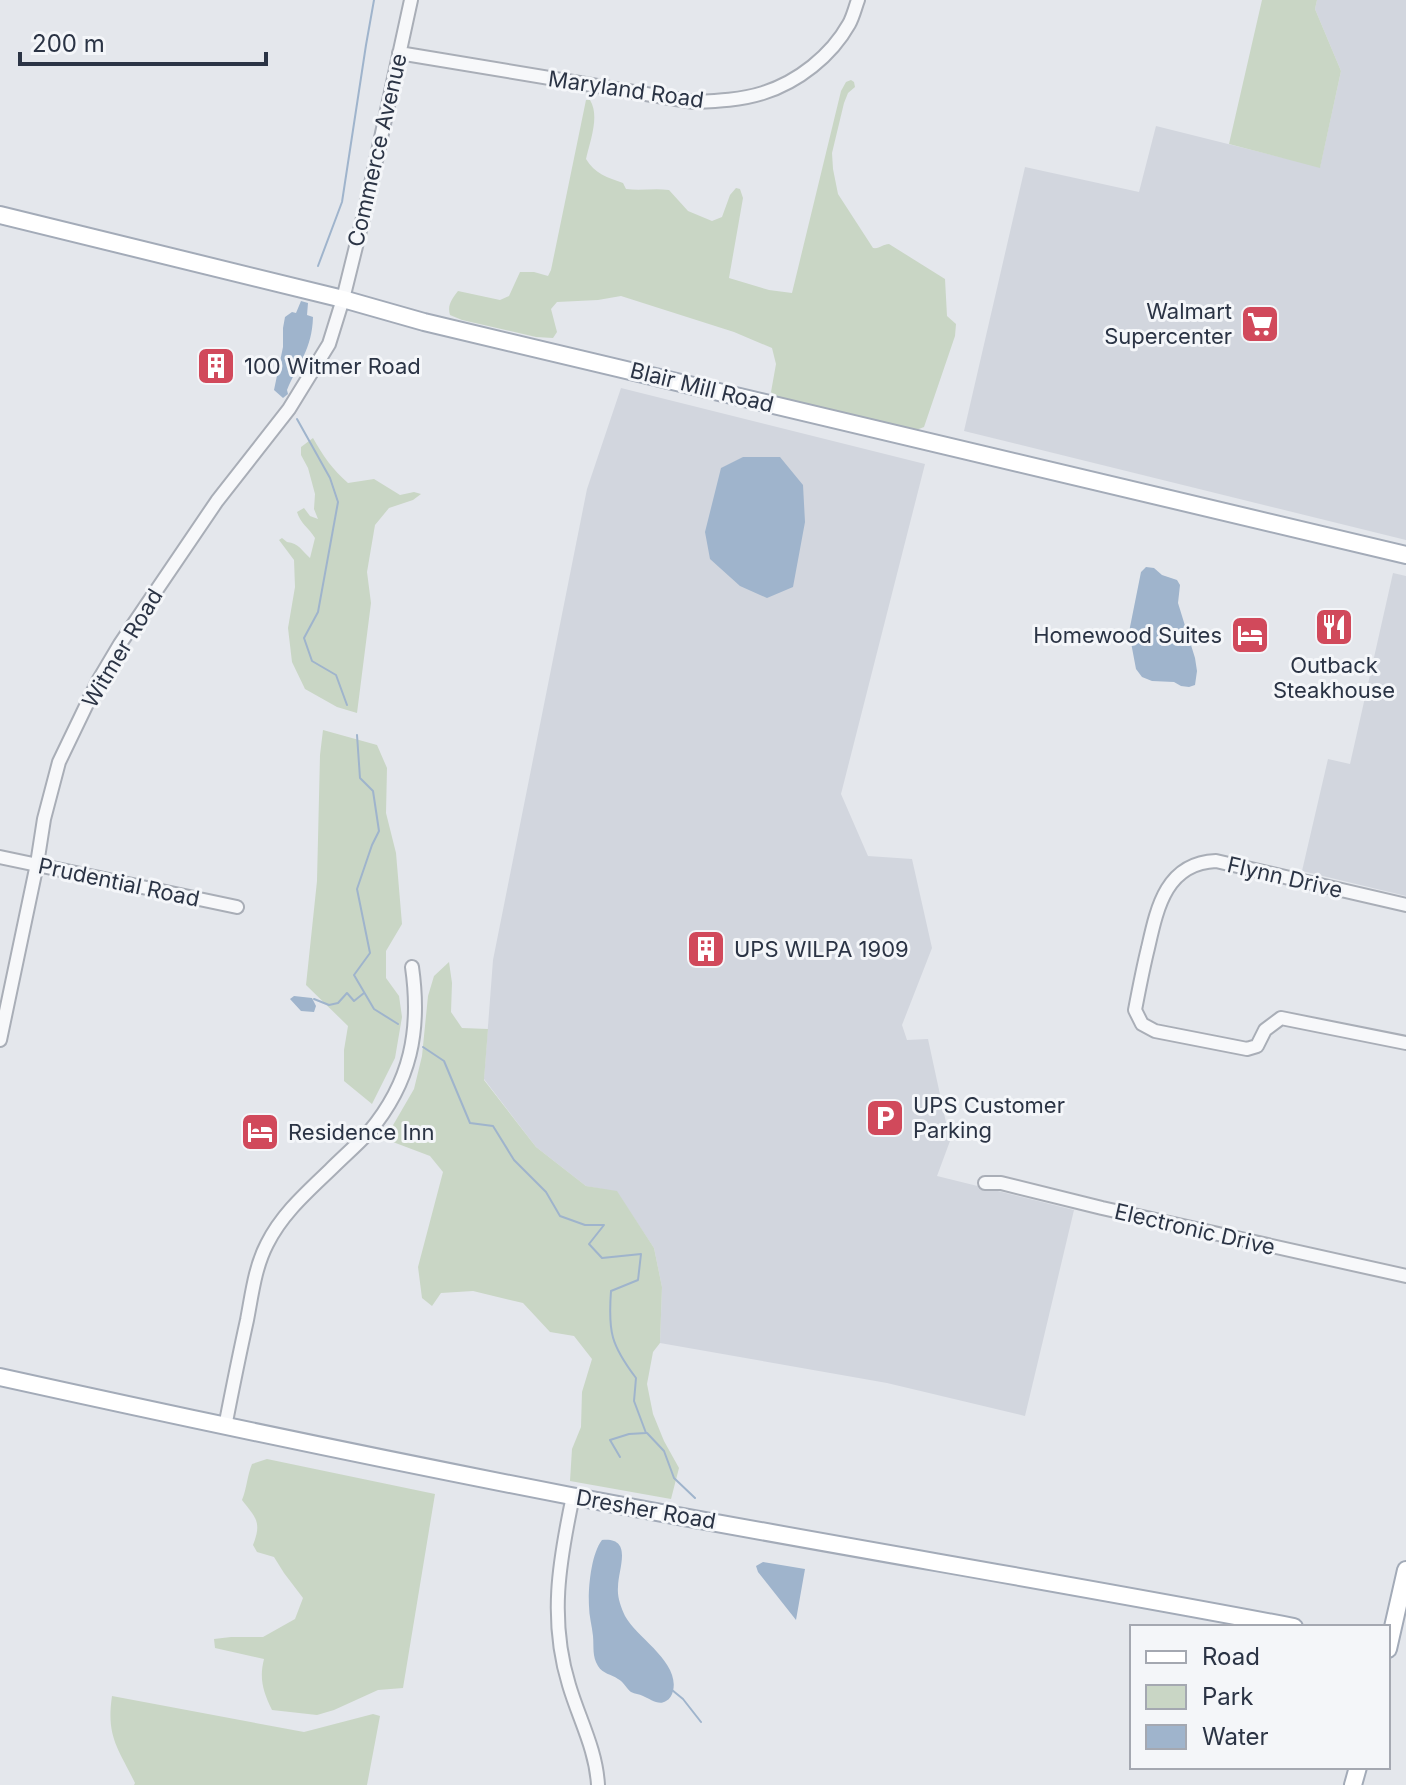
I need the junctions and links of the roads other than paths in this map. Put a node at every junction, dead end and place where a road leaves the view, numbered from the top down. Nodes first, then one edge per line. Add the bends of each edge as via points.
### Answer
1 (411, 0) edge
2 (858, 0) edge
3 (399, 53) junction
4 (0, 215) edge
5 (343, 299) junction
6 (1406, 555) edge
7 (0, 857) edge
8 (37, 864) junction
9 (1406, 905) edge
10 (237, 907) dead end
11 (412, 967) dead end
12 (0, 1040) edge
13 (1406, 1043) edge
14 (985, 1183) dead end
15 (1406, 1276) edge
16 (0, 1377) edge
17 (225, 1427) junction
18 (573, 1496) junction
19 (1406, 1570) edge
20 (1283, 1625) edge
21 (1390, 1638) edge
22 (598, 1785) edge

1 - 3 street, Commerce Avenue
2 - 3 street, Maryland Road via 850,23 827,55 797,78 763,93 727,100 694,102
3 - 5 street, Commerce Avenue
4 - 5 main road, Blair Mill Road
5 - 6 main road, Blair Mill Road
5 - 8 street, Witmer Road via 329,344 289,409 217,501 98,681 59,762
7 - 8 street, Prudential Road
8 - 10 street, Prudential Road
8 - 12 street, Witmer Road
9 - 13 street, Flynn Drive via 1216,861 1198,864 1179,874 1163,895 1135,1010 1142,1024 1155,1031 1247,1049 1257,1046 1265,1030 1281,1018
11 - 17 street via 416,1016 406,1071 375,1124 297,1201 265,1246
14 - 15 street, Electronic Drive
16 - 17 main road, Dresher Road
17 - 18 main road, Dresher Road
18 - 20 main road, Dresher Road
18 - 22 street via 561,1550 557,1623
19 - 21 main road

